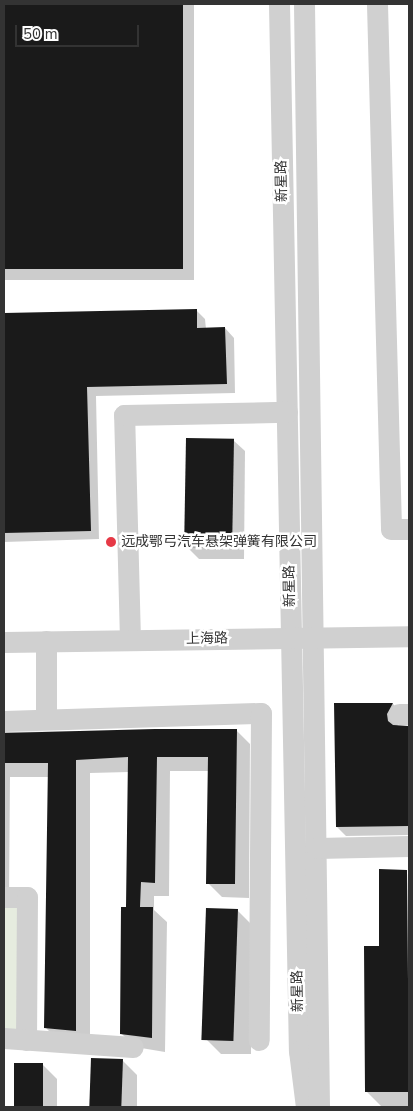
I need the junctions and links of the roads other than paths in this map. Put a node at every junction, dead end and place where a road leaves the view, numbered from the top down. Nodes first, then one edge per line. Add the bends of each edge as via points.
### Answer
1 (279, 4) edge
2 (304, 4) edge
3 (377, 4) edge
4 (287, 412) junction
5 (409, 529) edge
6 (409, 636) edge
7 (315, 637) junction
8 (291, 638) junction
9 (130, 640) junction
10 (4, 642) edge
11 (46, 642) junction
12 (46, 720) junction
13 (4, 721) edge
14 (409, 846) edge
15 (317, 848) junction
16 (4, 897) edge
17 (4, 1038) edge
18 (26, 1040) junction
19 (259, 1040) dead end
20 (133, 1046) dead end
21 (306, 1107) edge
22 (319, 1107) edge

1 - 4 street, 新星路
2 - 7 street, 新星路
3 - 5 street via 391,529
4 - 8 street, 新星路
4 - 9 street via 124,415
6 - 7 street, 上海路
7 - 8 street, 上海路
7 - 15 street, 新星路
8 - 9 street, 上海路
8 - 21 street, 新星路 via 299,1050
9 - 11 street, 上海路
10 - 11 street, 上海路
11 - 12 street
12 - 13 street
12 - 19 street via 261,713
14 - 15 street
15 - 22 street, 新星路
16 - 18 street via 27,897
17 - 18 street
18 - 20 street

